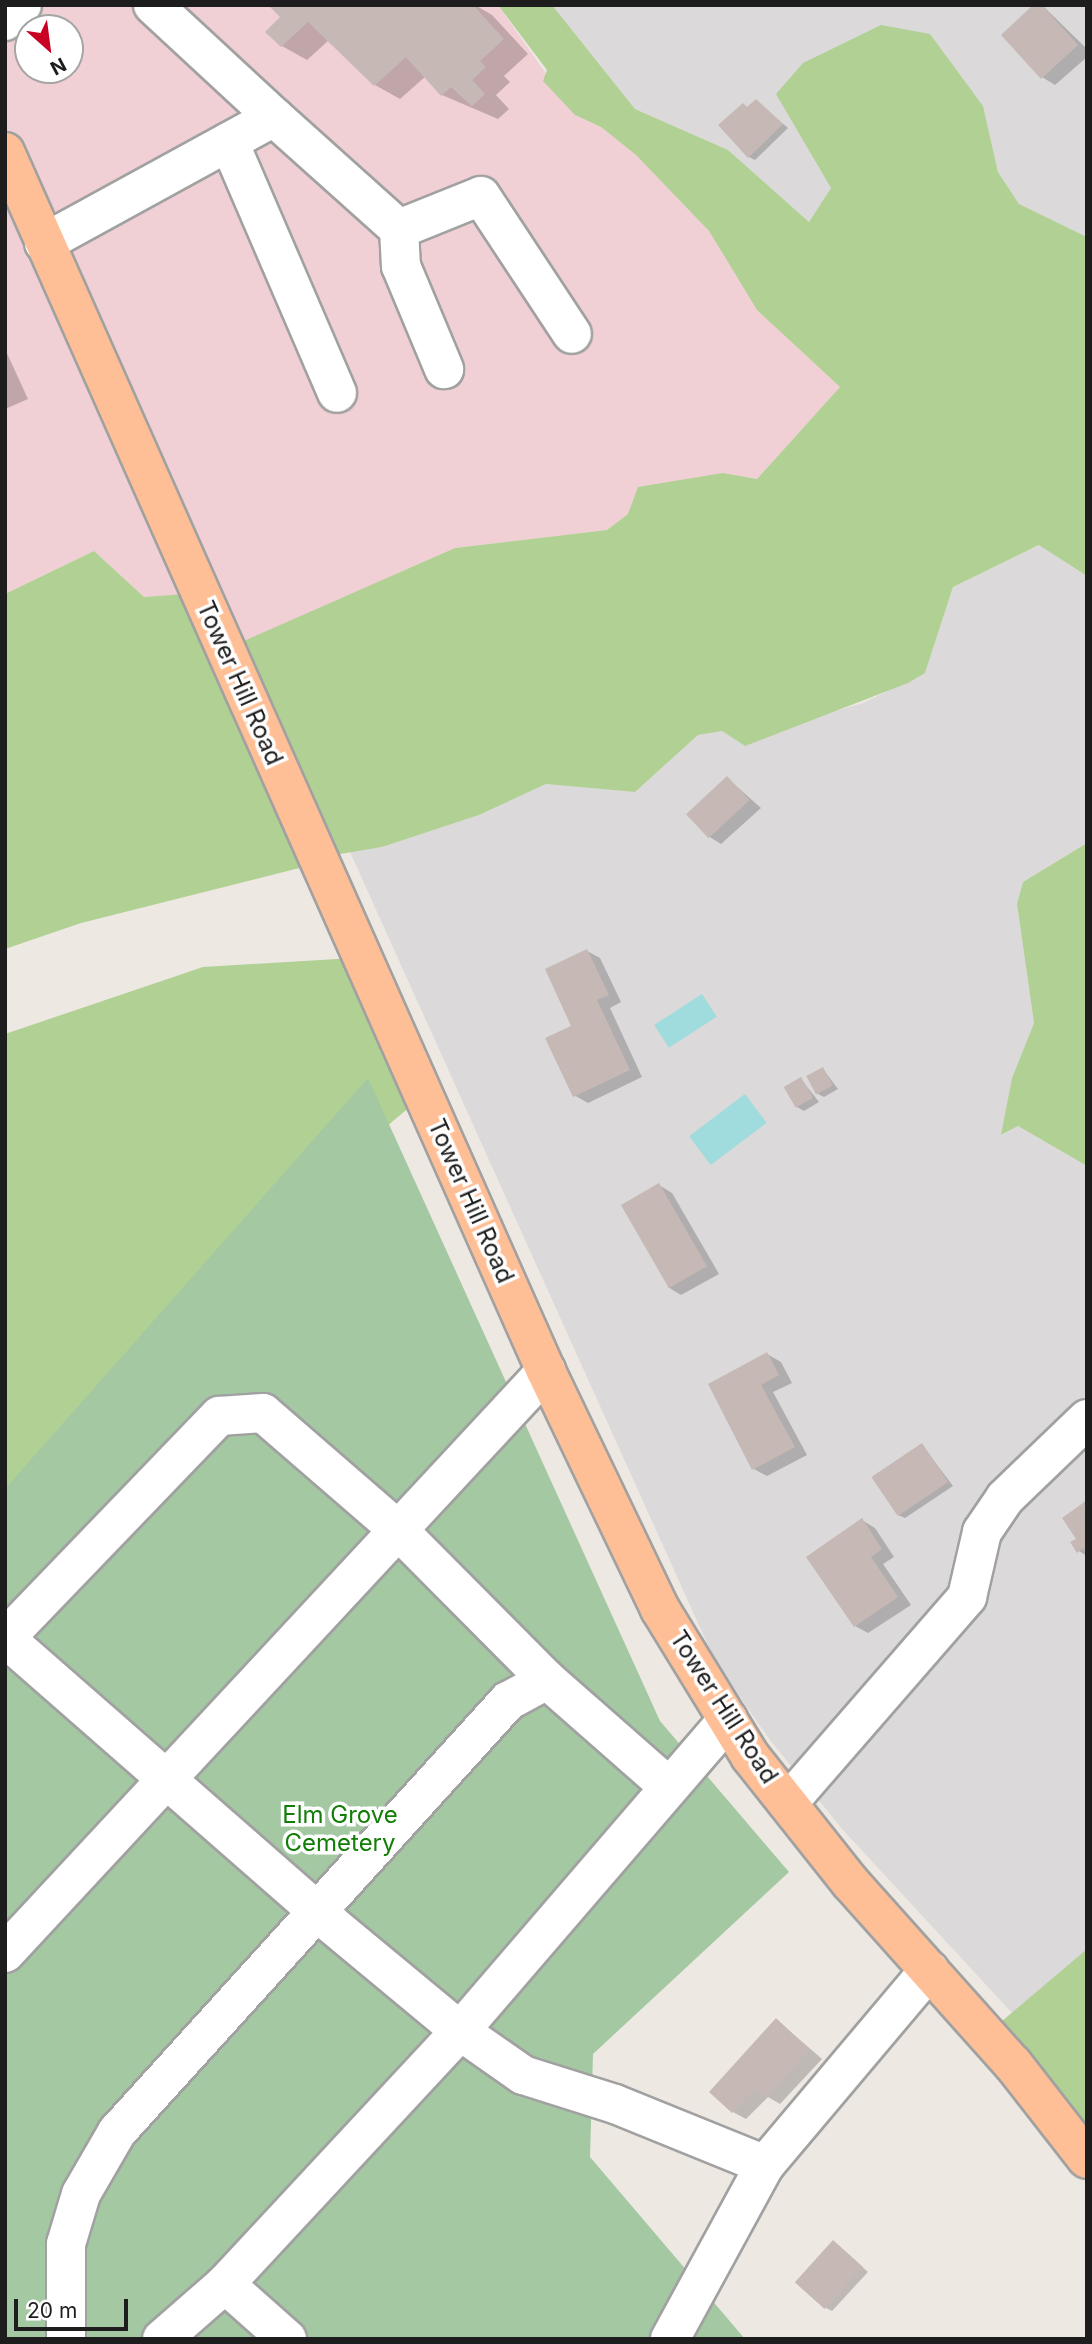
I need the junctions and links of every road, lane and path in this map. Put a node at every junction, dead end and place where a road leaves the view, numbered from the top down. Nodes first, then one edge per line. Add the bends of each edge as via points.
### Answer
1 (22, 5) edge
2 (153, 5) edge
3 (5, 21) edge
4 (274, 117) junction
5 (229, 142) junction
6 (5, 152) edge
7 (399, 229) junction
8 (44, 243) junction
9 (572, 334) dead end
10 (444, 369) dead end
11 (337, 393) dead end
12 (546, 1371) junction
13 (1087, 1419) edge
14 (397, 1529) junction
15 (547, 1680) junction
16 (728, 1719) junction
17 (167, 1777) junction
18 (669, 1787) junction
19 (788, 1802) junction
20 (315, 1910) junction
21 (5, 1953) edge
22 (929, 1970) junction
23 (460, 2031) junction
24 (1087, 2159) edge
25 (765, 2165) junction
26 (225, 2284) junction
27 (66, 2339) edge
28 (162, 2339) edge
29 (287, 2339) edge
30 (670, 2339) edge

1 - 3 street
2 - 4 street
4 - 5 street
4 - 7 street
5 - 8 street
5 - 11 street
6 - 8 main road, Tower Hill Road
7 - 9 street via 481,196
7 - 10 street via 401,266
8 - 12 main road, Tower Hill Road
12 - 14 street
12 - 16 main road, Tower Hill Road via 660,1609
13 - 19 street via 1005,1497 982,1532 967,1597
14 - 15 street
14 - 17 street
14 - 17 street via 263,1413 219,1416 5,1638
15 - 18 street
15 - 20 street via 508,1702
16 - 18 street
16 - 19 main road, Tower Hill Road
17 - 20 street
17 - 21 street
18 - 23 street
19 - 22 main road, Tower Hill Road
20 - 23 street
20 - 27 street via 117,2132 81,2194 66,2244
22 - 24 main road, Tower Hill Road via 1013,2064
22 - 25 street
23 - 25 street via 523,2075 615,2104
23 - 26 street
25 - 30 street
26 - 28 street
26 - 29 street

